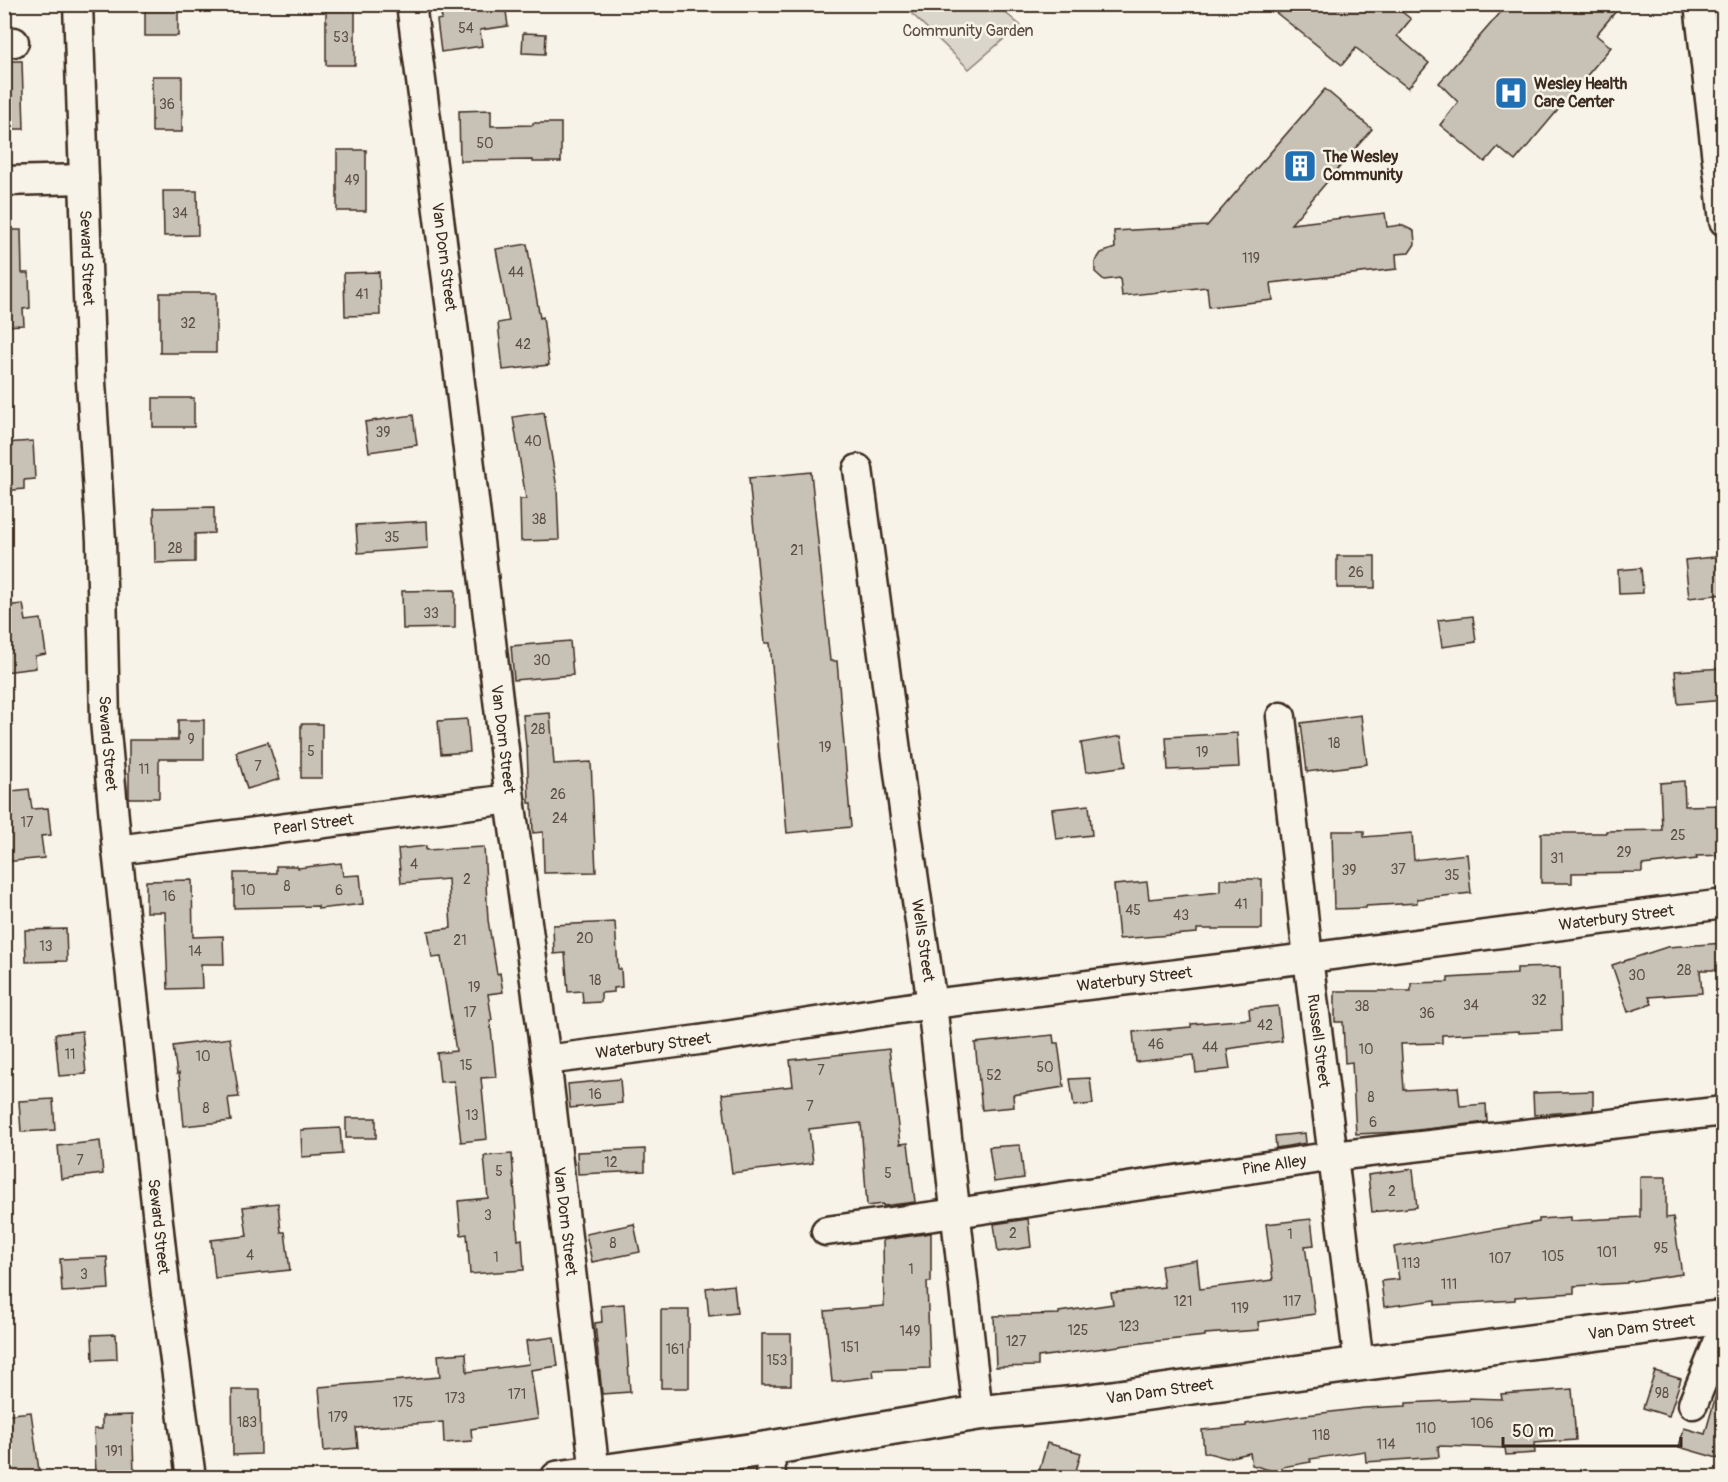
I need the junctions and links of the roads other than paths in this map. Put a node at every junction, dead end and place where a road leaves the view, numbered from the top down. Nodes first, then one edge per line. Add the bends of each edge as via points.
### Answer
1 (78, 4) edge
2 (411, 4) edge
3 (1699, 4) edge
4 (84, 179) junction
5 (4, 181) edge
6 (1724, 221) edge
7 (858, 469) dead end
8 (1281, 717) dead end
9 (510, 799) junction
10 (117, 850) junction
11 (1724, 904) edge
12 (1308, 958) junction
13 (932, 1005) junction
14 (546, 1060) junction
15 (1724, 1111) edge
16 (1334, 1156) junction
17 (956, 1213) junction
18 (826, 1231) dead end
19 (1724, 1317) edge
20 (1724, 1328) edge
21 (1359, 1364) junction
22 (1693, 1404) dead end
23 (978, 1413) junction
24 (771, 1463) edge
25 (601, 1475) edge
26 (191, 1478) edge
27 (558, 1478) edge

1 - 4 street, Seward Street
2 - 9 street, Van Dorn Street
3 - 6 street
4 - 5 street
4 - 10 street, Seward Street via 101,540 105,721
7 - 13 street, Wells Street
8 - 12 street, Russell Street
9 - 10 street, Pearl Street
9 - 14 street, Van Dorn Street
10 - 26 street, Seward Street via 166,1294
11 - 12 street, Waterbury Street
12 - 13 street, Waterbury Street
12 - 16 street, Russell Street
13 - 14 street, Waterbury Street
13 - 17 street, Wells Street
14 - 25 street, Van Dorn Street
15 - 16 street, Pine Alley
16 - 17 street, Pine Alley
16 - 21 street, Russell Street
17 - 18 street, Pine Alley
17 - 23 street, Wells Street
19 - 21 main road, Van Dam Street
20 - 22 street
21 - 23 main road, Van Dam Street
23 - 24 main road, Van Dam Street
24 - 25 main road, Van Dam Street
25 - 27 main road, Van Dam Street

